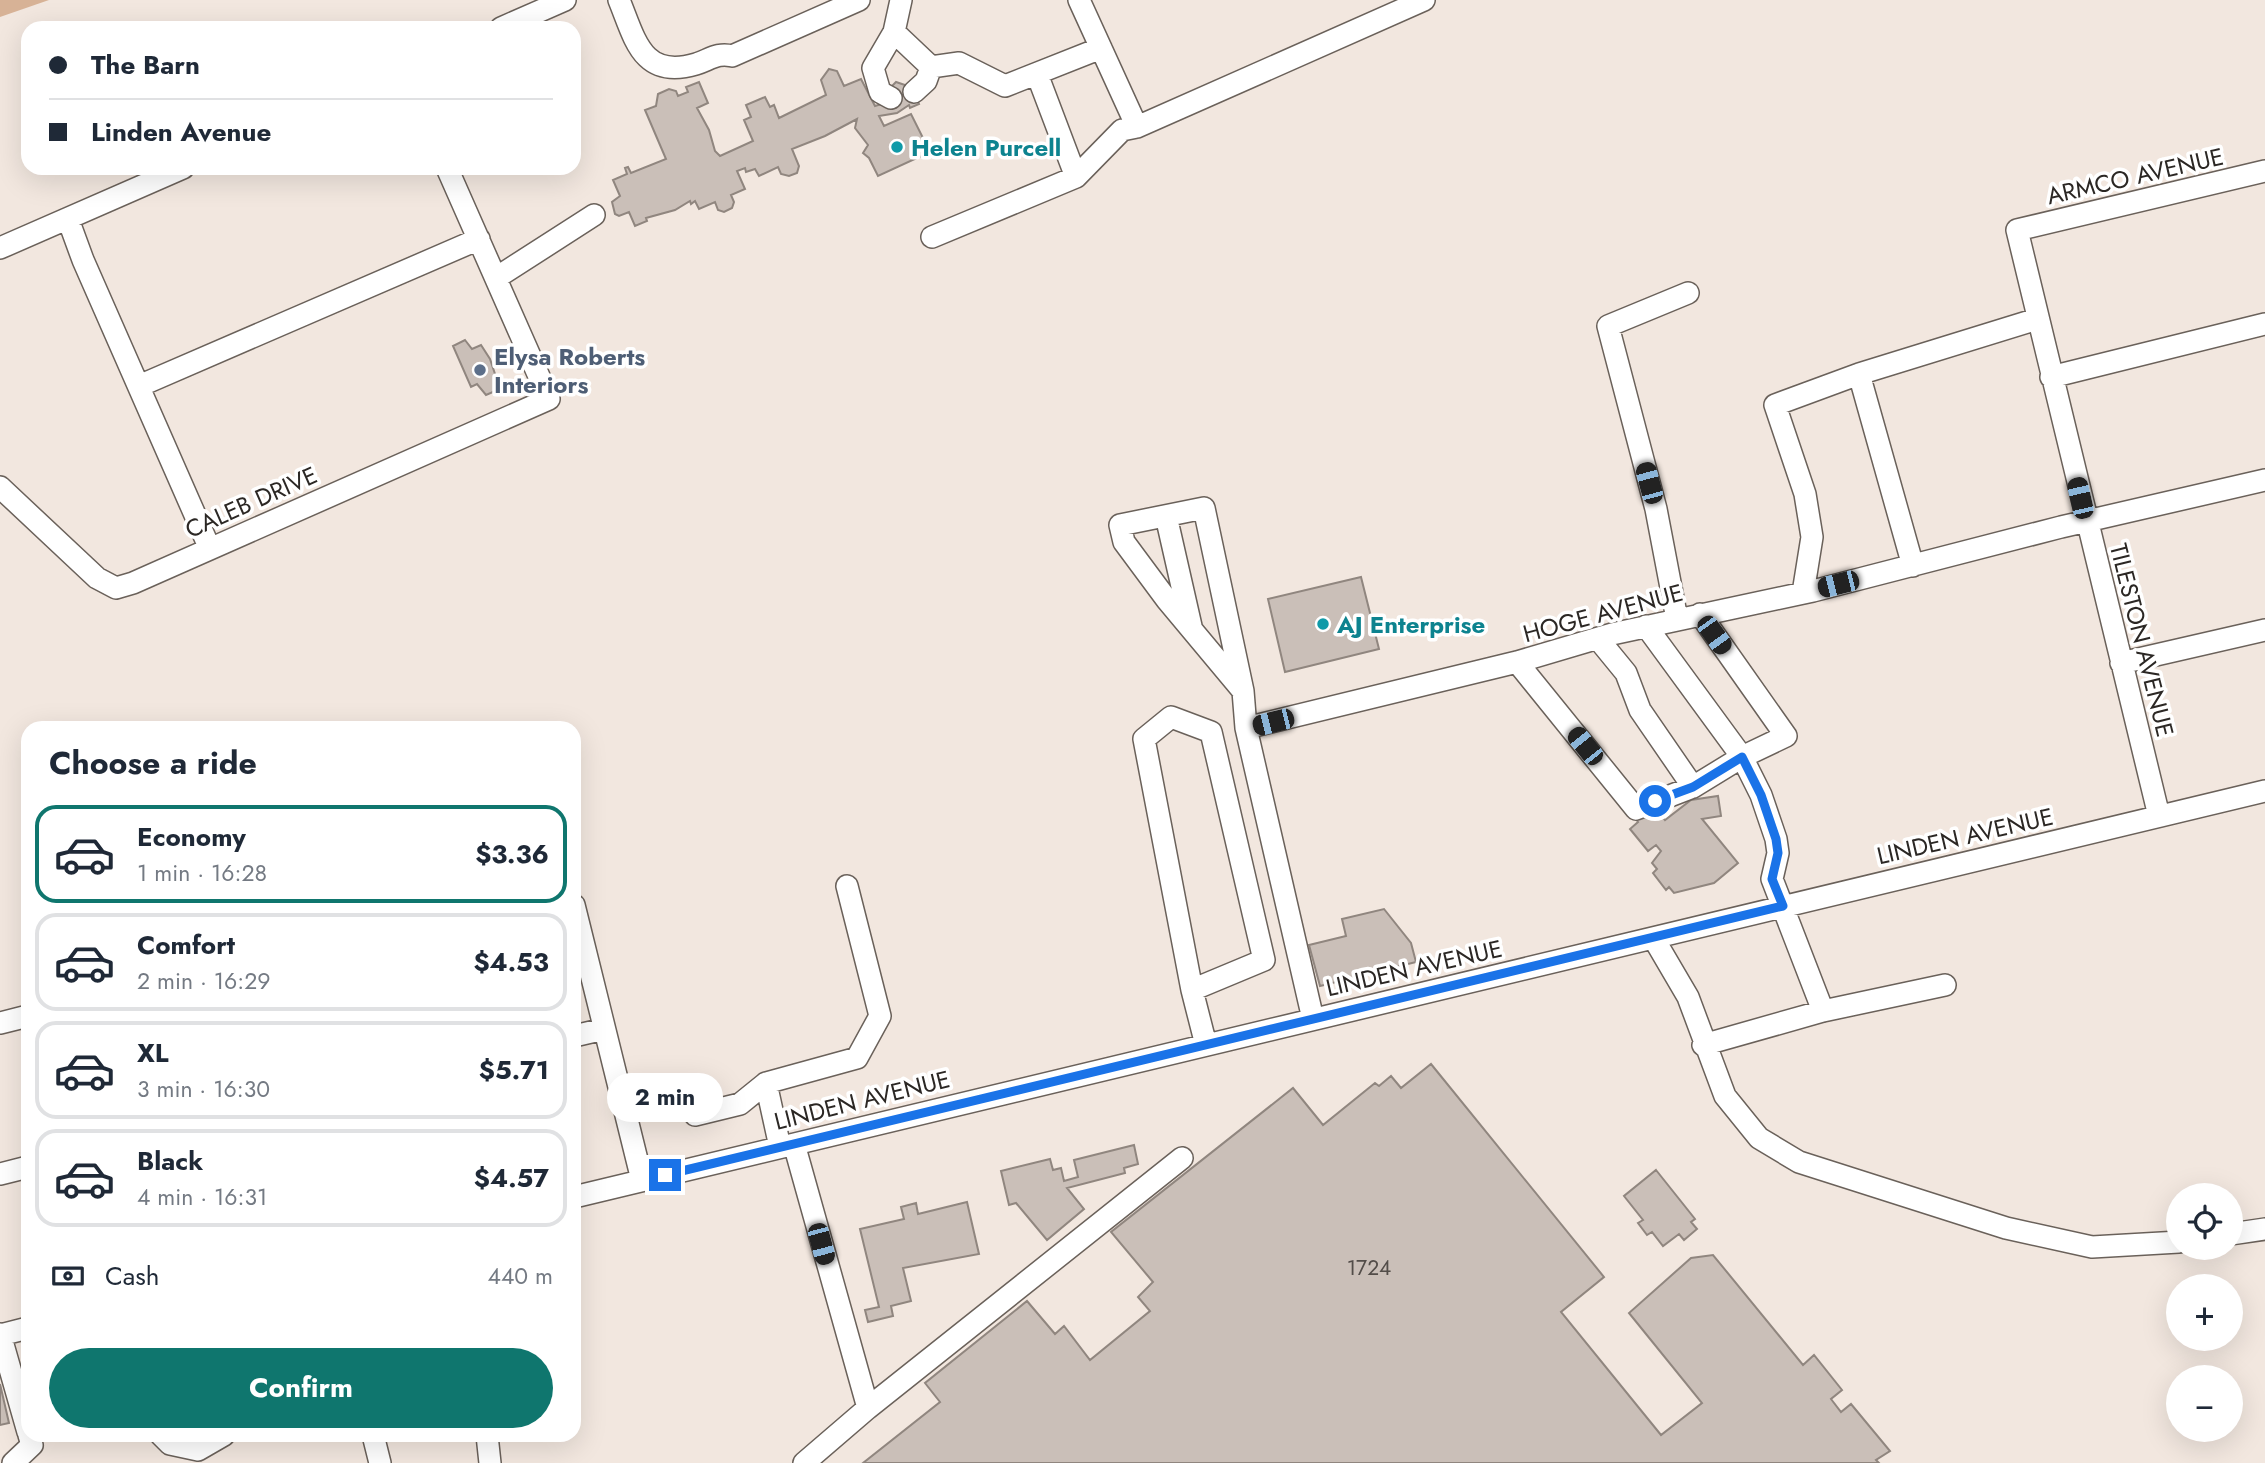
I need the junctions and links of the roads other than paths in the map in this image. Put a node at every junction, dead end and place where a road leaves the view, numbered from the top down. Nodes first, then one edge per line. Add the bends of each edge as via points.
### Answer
1 (565, 0) edge
2 (619, 0) edge
3 (859, 0) edge
4 (901, 0) edge
5 (1079, 0) edge
6 (1424, 0) edge
7 (517, 21) edge
8 (894, 32) junction
9 (1101, 48) junction
10 (931, 68) junction
11 (1037, 74) junction
12 (914, 92) dead end
13 (891, 98) dead end
14 (1137, 127) junction
15 (2265, 172) edge
16 (167, 175) edge
17 (450, 175) edge
18 (1076, 177) junction
19 (594, 215) dead end
20 (68, 219) junction
21 (2017, 230) joint
22 (932, 237) dead end
23 (478, 239) junction
24 (0, 248) edge
25 (496, 278) junction
26 (1688, 293) dead end
27 (2037, 319) junction
28 (2265, 324) edge
29 (1859, 374) junction
30 (2051, 377) junction
31 (139, 386) junction
32 (2265, 480) edge
33 (0, 486) edge
34 (1166, 516) junction
35 (2086, 521) junction
36 (211, 549) junction
37 (1913, 566) junction
38 (1803, 593) junction
39 (1700, 614) junction
40 (1677, 619) junction
41 (1646, 626) junction
42 (1191, 627) junction
43 (2265, 630) edge
44 (1599, 640) junction
45 (1517, 663) junction
46 (2121, 663) junction
47 (1243, 691) junction
48 (1246, 728) junction
49 (1742, 757) junction
50 (1693, 787) junction
51 (2265, 791) edge
52 (2159, 816) junction
53 (847, 886) dead end
54 (1783, 906) junction
55 (581, 934) edge
56 (1654, 939) junction
57 (1945, 985) dead end
58 (1192, 989) junction
59 (1823, 1011) junction
60 (21, 1018) edge
61 (1313, 1019) junction
62 (0, 1023) edge
63 (604, 1029) junction
64 (581, 1034) edge
65 (1206, 1045) junction
66 (1703, 1045) junction
67 (766, 1083) junction
68 (695, 1115) dead end
69 (787, 1145) junction
70 (1182, 1158) dead end
71 (21, 1169) edge
72 (0, 1174) edge
73 (642, 1180) junction
74 (581, 1195) edge
75 (2265, 1229) edge
76 (2243, 1232) edge
77 (2166, 1243) edge
78 (21, 1330) edge
79 (0, 1334) edge
80 (21, 1407) edge
81 (868, 1408) junction
82 (31, 1442) edge
83 (168, 1442) edge
84 (211, 1442) edge
85 (375, 1442) edge
86 (488, 1442) edge
87 (13, 1463) edge
88 (380, 1463) edge
89 (490, 1463) edge
90 (804, 1463) edge

1 - 7 street
2 - 3 street via 639,49 647,59 670,68 723,54 732,56
4 - 8 street
5 - 9 street
6 - 14 street
8 - 10 street
8 - 13 street via 873,68 880,92
9 - 11 street
9 - 14 street
10 - 11 street via 959,63 1005,86
10 - 12 street
11 - 18 street
14 - 18 street via 1122,130
15 - 21 street, ARMCO AVENUE
16 - 20 street
17 - 23 street
18 - 22 street
19 - 25 street
20 - 24 street
20 - 31 street
21 - 27 street, TILESTON AVENUE
23 - 25 street
23 - 31 street
25 - 36 street, CALEB DRIVE via 549,399
26 - 40 street via 1608,326 1656,509
27 - 29 street
27 - 30 street, TILESTON AVENUE
28 - 30 street
29 - 37 street
29 - 38 street via 1775,405 1805,494 1812,537
30 - 35 street, TILESTON AVENUE
31 - 36 street
32 - 35 street, HOGE AVENUE
33 - 36 street, CALEB DRIVE via 97,578 116,588
34 - 42 street
34 - 42 street via 1119,525 1124,542
34 - 47 street via 1204,508
35 - 37 street, HOGE AVENUE
35 - 46 street, TILESTON AVENUE
37 - 38 street, HOGE AVENUE
38 - 39 street, HOGE AVENUE
39 - 40 street, HOGE AVENUE
39 - 49 street via 1786,736
40 - 41 street, HOGE AVENUE
41 - 44 street, HOGE AVENUE
41 - 49 street
42 - 47 street
43 - 46 street
44 - 45 street, HOGE AVENUE
44 - 50 street via 1626,673 1640,710
45 - 48 street, HOGE AVENUE
45 - 50 street via 1636,808
46 - 52 street, TILESTON AVENUE
47 - 48 street
48 - 61 street
49 - 50 street
49 - 54 street via 1776,839 1772,879
51 - 52 street, LINDEN AVENUE
52 - 54 street, LINDEN AVENUE
53 - 67 street via 880,1016 857,1058
54 - 56 street, LINDEN AVENUE
54 - 59 street
55 - 63 street
56 - 61 street, LINDEN AVENUE
56 - 66 street via 1688,997
57 - 59 street
58 - 58 street via 1144,739 1171,717 1211,733 1264,960
58 - 65 street
59 - 66 street
60 - 62 street
61 - 65 street, LINDEN AVENUE
63 - 64 street
63 - 73 street
65 - 69 street, LINDEN AVENUE
66 - 77 street via 1733,1107 1759,1138 1798,1161 2006,1228 2092,1247
67 - 68 street via 740,1104
67 - 69 street
69 - 73 street, LINDEN AVENUE
69 - 81 street
70 - 81 street
71 - 72 street
73 - 74 street, LINDEN AVENUE
75 - 76 street
78 - 79 street
79 - 80 street
81 - 90 street
82 - 87 street
83 - 84 street via 198,1450
85 - 88 street
86 - 89 street

